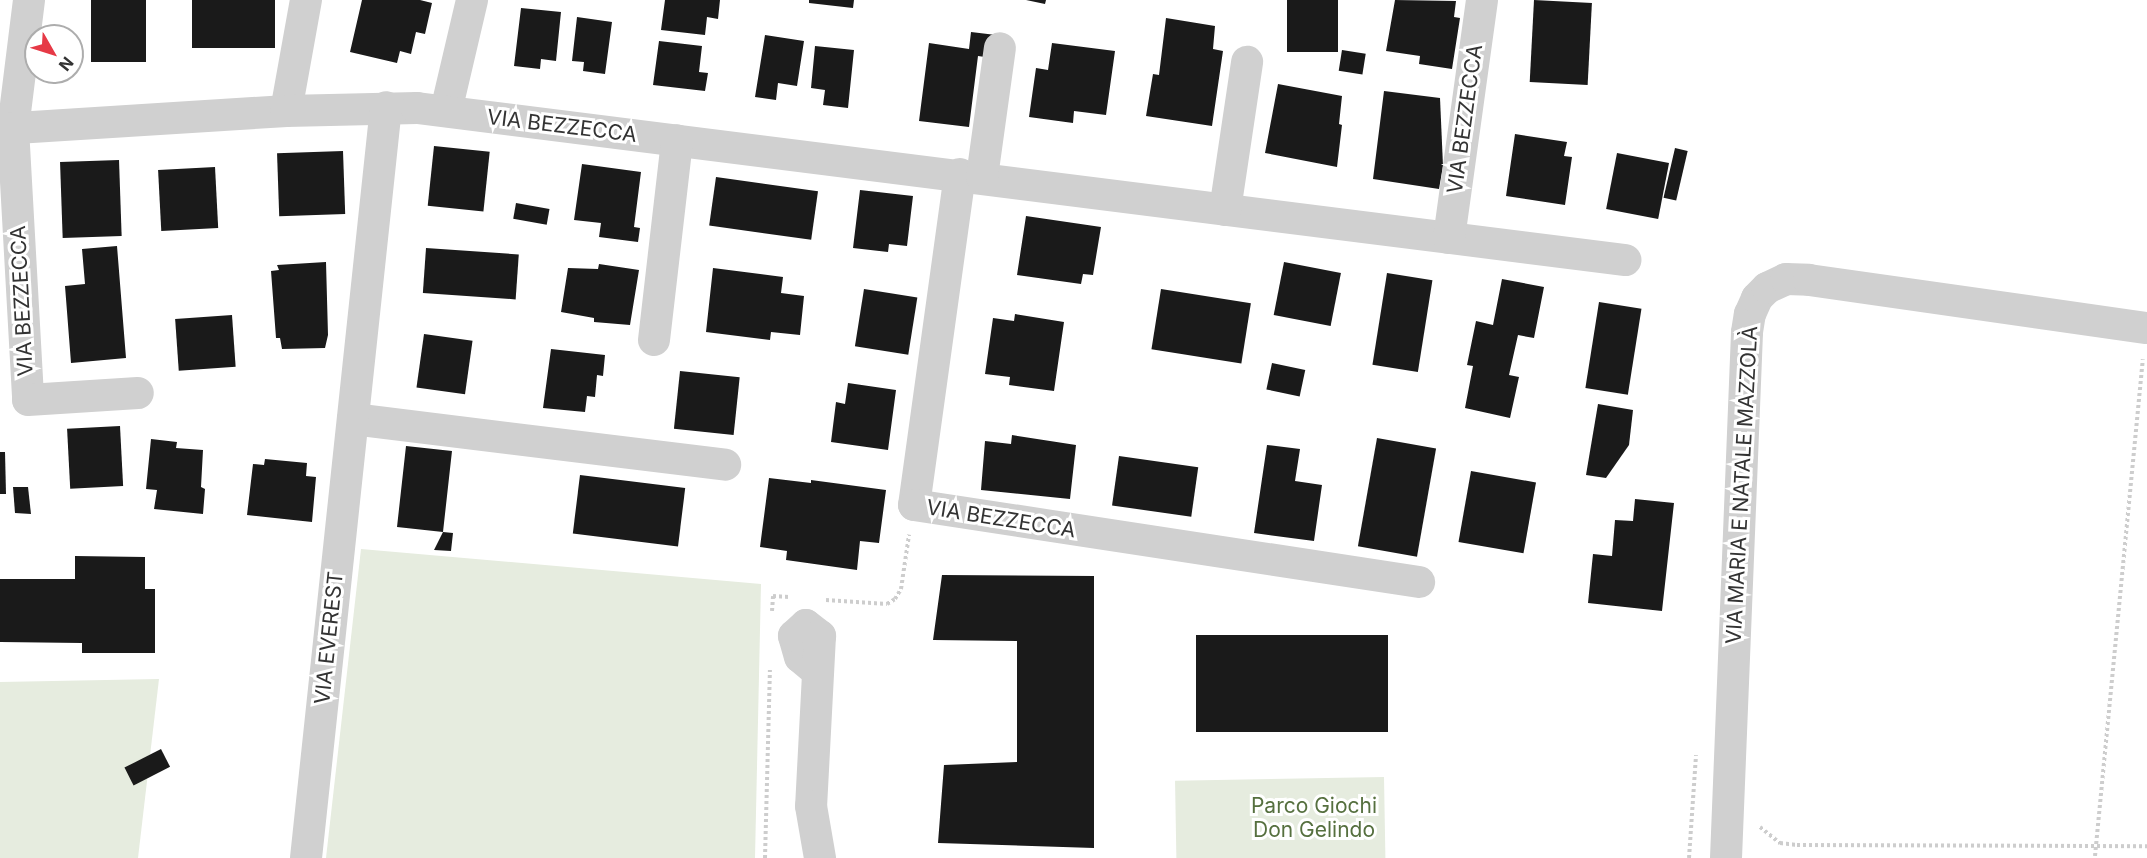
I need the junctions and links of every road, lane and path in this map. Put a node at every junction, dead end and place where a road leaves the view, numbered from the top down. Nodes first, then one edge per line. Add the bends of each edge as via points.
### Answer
1 (29, 0) edge
2 (306, 0) edge
3 (472, 0) edge
4 (1482, 0) edge
5 (1000, 48) dead end
6 (1247, 62) dead end
7 (386, 107) junction
8 (286, 111) junction
9 (446, 111) junction
10 (6, 129) edge
11 (677, 140) junction
12 (971, 176) junction
13 (1225, 210) junction
14 (1449, 238) junction
15 (1625, 260) dead end
16 (654, 340) dead end
17 (2146, 347) edge
18 (2132, 355) dead end
19 (138, 393) dead end
20 (353, 419) junction
21 (725, 465) dead end
22 (1419, 582) dead end
23 (818, 672) dead end
24 (1758, 822) dead end
25 (2147, 846) edge
26 (2095, 848) junction
27 (2095, 856) dead end
28 (306, 858) edge
29 (820, 858) edge
30 (1726, 858) edge

1 - 10 street, VIA BEZZECCA
2 - 8 street
3 - 9 street
4 - 14 street, VIA BEZZECCA
5 - 12 street, VIA BEZZECCA
6 - 13 street
7 - 8 street, VIA BEZZECCA
7 - 9 street, VIA BEZZECCA
7 - 20 street, VIA EVEREST
8 - 10 street, VIA BEZZECCA
9 - 11 street, VIA BEZZECCA
10 - 19 street, VIA BEZZECCA via 28,400
11 - 12 street, VIA BEZZECCA
11 - 16 street
12 - 13 street, VIA BEZZECCA
12 - 22 street, VIA BEZZECCA via 914,505
13 - 14 street, VIA BEZZECCA
14 - 15 street, VIA BEZZECCA
17 - 18 path
17 - 26 path
17 - 30 street, VIA MARIA E NATALE MAZZOLÀ via 1809,280 1786,279 1757,298 1748,332
20 - 21 street
20 - 28 street, VIA EVEREST
23 - 29 street via 811,806
24 - 26 path via 1780,843 1797,845
25 - 26 path
26 - 27 path

